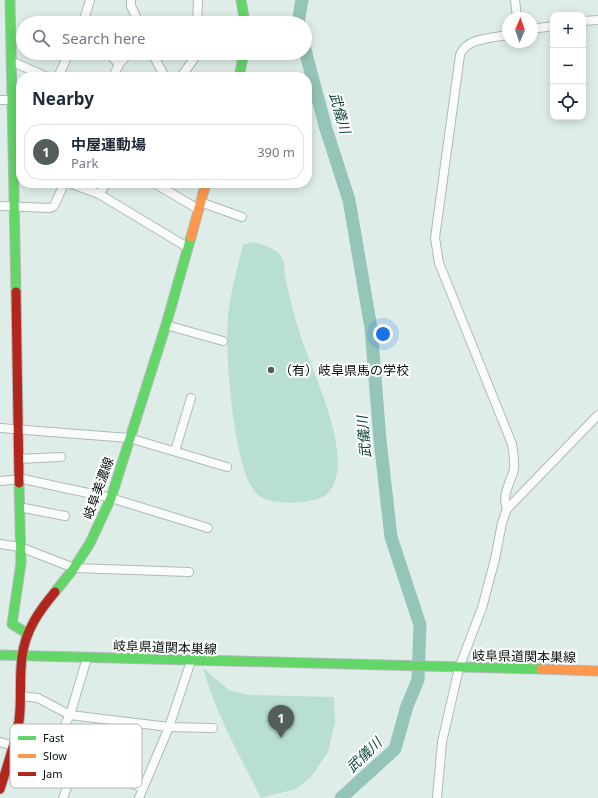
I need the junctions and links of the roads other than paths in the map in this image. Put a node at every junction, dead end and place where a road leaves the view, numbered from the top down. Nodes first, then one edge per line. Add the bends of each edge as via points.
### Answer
1 (10, 0) edge
2 (90, 0) edge
3 (131, 0) edge
4 (198, 0) edge
5 (241, 0) edge
6 (515, 0) edge
7 (516, 12) edge
8 (85, 16) edge
9 (136, 16) edge
10 (197, 16) edge
11 (244, 16) edge
12 (598, 20) edge
13 (586, 21) edge
14 (550, 26) edge
15 (538, 28) edge
16 (502, 36) edge
17 (66, 60) edge
18 (115, 60) edge
19 (123, 60) edge
20 (156, 60) edge
21 (193, 60) edge
22 (243, 60) edge
23 (11, 61) junction
24 (119, 64) junction
25 (36, 72) edge
26 (60, 72) edge
27 (115, 72) edge
28 (163, 72) edge
29 (185, 72) edge
30 (240, 72) edge
31 (0, 100) edge
32 (12, 100) junction
33 (16, 102) edge
34 (62, 188) edge
35 (82, 188) edge
36 (103, 188) edge
37 (164, 188) edge
38 (204, 188) edge
39 (99, 194) junction
40 (0, 206) edge
41 (14, 206) junction
42 (199, 206) junction
43 (242, 218) dead end
44 (187, 247) junction
45 (166, 325) junction
46 (223, 341) dead end
47 (191, 398) dead end
48 (598, 415) edge
49 (0, 428) edge
50 (18, 429) junction
51 (129, 438) junction
52 (175, 451) junction
53 (61, 457) dead end
54 (18, 459) junction
55 (227, 467) dead end
56 (18, 480) junction
57 (0, 481) edge
58 (111, 498) junction
59 (20, 507) junction
60 (507, 509) junction
61 (65, 516) dead end
62 (208, 528) dead end
63 (0, 544) edge
64 (20, 547) junction
65 (74, 568) junction
66 (189, 572) dead end
67 (28, 634) junction
68 (0, 655) edge
69 (22, 656) junction
70 (87, 658) junction
71 (191, 661) junction
72 (455, 668) junction
73 (598, 671) edge
74 (20, 696) junction
75 (70, 715) junction
76 (18, 724) edge
77 (65, 724) edge
78 (169, 727) junction
79 (213, 728) dead end
80 (0, 742) edge
81 (10, 745) edge
82 (10, 758) edge
83 (67, 788) edge
84 (142, 788) joint
85 (0, 789) edge
86 (63, 798) edge
87 (139, 798) edge
88 (437, 798) edge

1 - 23 main road
2 - 8 street
3 - 9 street
4 - 10 street
5 - 11 main road
6 - 7 street
12 - 13 street
14 - 15 street
16 - 60 street via 468,43 460,54 435,238 439,263 512,444 514,469 505,495 504,503
17 - 26 street
18 - 24 street
19 - 24 street
20 - 28 street
21 - 29 street
22 - 30 main road
23 - 25 street
23 - 32 main road
24 - 27 street
31 - 32 street
32 - 33 street
32 - 41 main road
34 - 41 street via 54,206 50,208
35 - 39 street
36 - 39 street
37 - 42 street
38 - 42 main road, 岐阜美濃線
39 - 44 street
40 - 41 street
41 - 50 main road
42 - 43 street
42 - 44 main road, 岐阜美濃線
44 - 45 main road, 岐阜美濃線
45 - 46 street
45 - 51 main road, 岐阜美濃線
47 - 52 street
48 - 60 street
49 - 50 street
50 - 51 street
50 - 54 main road
51 - 52 street
51 - 58 main road, 岐阜美濃線
52 - 55 street
53 - 54 street
54 - 56 main road
56 - 57 street
56 - 58 street
56 - 59 main road
58 - 62 street
58 - 65 main road, 岐阜美濃線 via 96,532
59 - 61 street
59 - 64 main road
60 - 72 street via 482,608
63 - 64 street
64 - 65 street
64 - 67 main road via 21,563 12,624
65 - 66 street
65 - 67 main road, 岐阜美濃線 via 39,611
67 - 69 main road, 岐阜美濃線
68 - 69 main road, 岐阜県道関本巣線
69 - 70 main road, 岐阜県道関本巣線
69 - 74 main road, 岐阜美濃線
70 - 71 main road, 岐阜県道関本巣線
70 - 75 street
71 - 72 main road, 岐阜県道関本巣線
71 - 78 street
72 - 73 main road, 岐阜県道関本巣線
72 - 88 street via 442,742
74 - 75 street via 38,698
74 - 76 main road, 岐阜美濃線
75 - 77 street
75 - 78 street
78 - 79 street
78 - 84 street
80 - 81 street
82 - 85 main road, 岐阜美濃線
83 - 86 street
84 - 87 street

